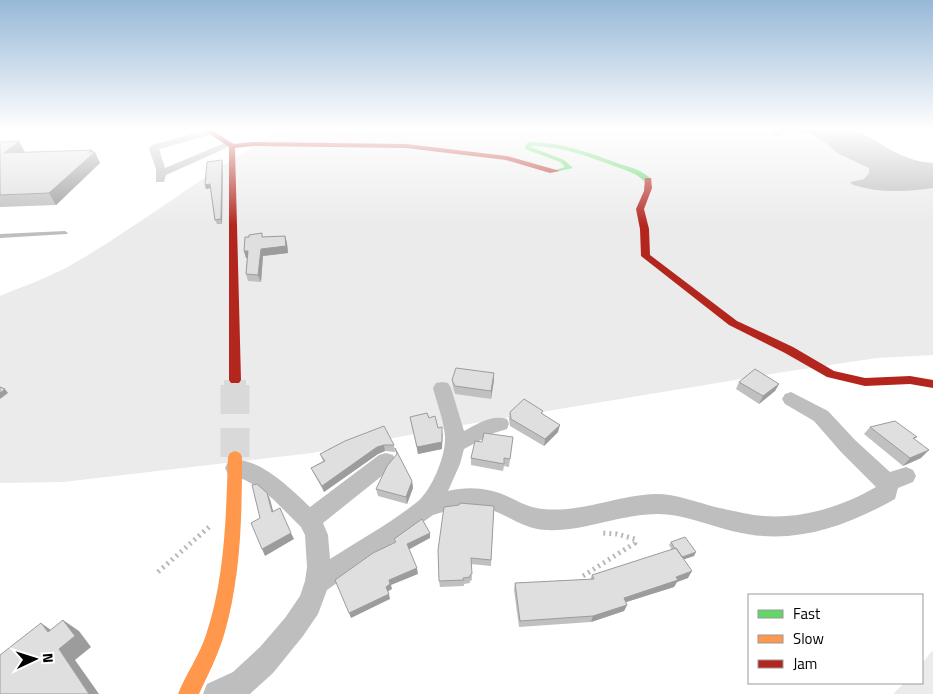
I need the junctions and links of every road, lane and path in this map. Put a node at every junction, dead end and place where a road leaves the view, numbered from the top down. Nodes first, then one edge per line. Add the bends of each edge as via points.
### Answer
1 (157, 160) edge
2 (197, 160) edge
3 (231, 160) edge
4 (515, 160) edge
5 (558, 160) edge
6 (606, 160) edge
7 (65, 233) dead end
8 (0, 236) edge
9 (234, 380) tunnel mouth
10 (933, 384) edge
11 (442, 388) dead end
12 (791, 398) dead end
13 (500, 424) dead end
14 (454, 446) junction
15 (386, 461) dead end
16 (235, 463) joint
17 (426, 508) junction
18 (235, 511) junction
19 (309, 522) junction
20 (593, 532) dead end
21 (158, 572) dead end
22 (583, 576) dead end
23 (318, 582) junction
24 (188, 694) edge
25 (217, 694) edge

1 - 2 street via 161,177
3 - 9 street
4 - 5 street via 550,171 570,168
6 - 10 street via 635,170 649,180 650,190 640,213 646,256 733,323 831,374 847,379 865,382 910,380
7 - 8 lane
11 - 14 street via 455,437
12 - 17 street via 821,416 848,446 896,479 887,492 839,514 788,526 752,525 659,504 578,518 545,520 527,518 482,498 449,500
13 - 14 street via 490,426
14 - 17 street via 438,492
15 - 19 street
16 - 18 street
16 - 19 street via 282,491
17 - 23 street
18 - 21 path via 206,529
18 - 24 street via 226,594 213,645
19 - 23 street via 313,526 320,566
20 - 22 path via 628,536 635,543
23 - 25 street via 308,609 269,658 244,682 228,692

